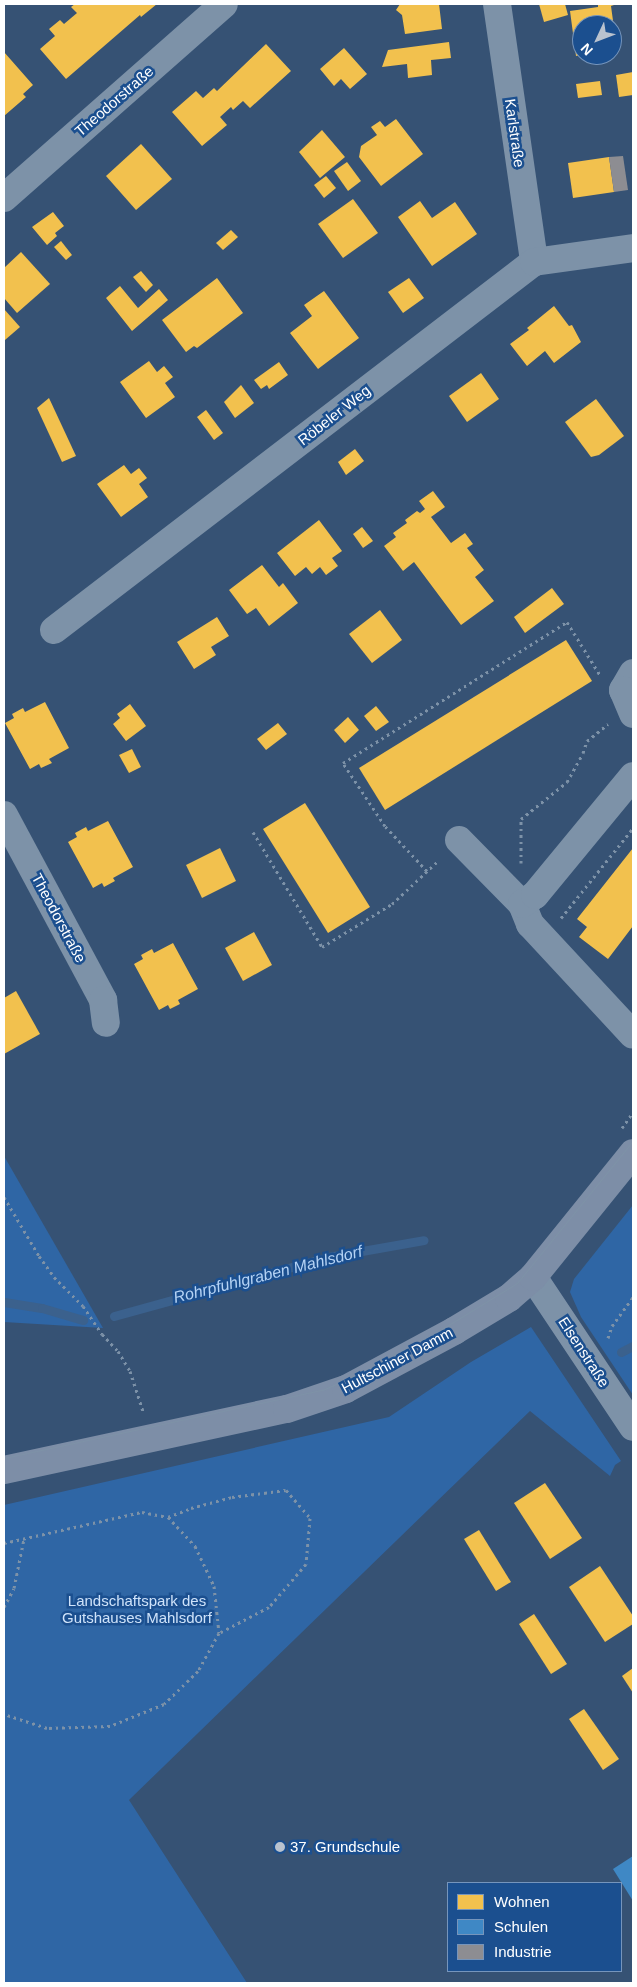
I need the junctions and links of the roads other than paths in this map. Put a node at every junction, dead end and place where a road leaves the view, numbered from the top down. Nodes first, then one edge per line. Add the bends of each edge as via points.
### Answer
1 (224, 4) edge
2 (497, 4) edge
3 (4, 198) edge
4 (633, 248) edge
5 (534, 262) junction
6 (54, 630) dead end
7 (633, 776) edge
8 (4, 815) edge
9 (459, 840) road end
10 (526, 914) junction
11 (106, 1023) dead end
12 (633, 1035) edge
13 (633, 1153) edge
14 (533, 1277) junction
15 (633, 1427) edge
16 (4, 1470) edge

1 - 3 street, Theodorstraße
2 - 5 street, Karlstraße
4 - 5 street, Röbeler Weg
5 - 6 street, Röbeler Weg
7 - 10 street via 536,895
8 - 11 street, Theodorstraße via 103,1000
9 - 10 street
10 - 12 street
13 - 14 main road, Hultschiner Damm
14 - 15 street, Elsenstraße
14 - 16 main road, Hultschiner Damm via 485,1313 346,1389 287,1409

